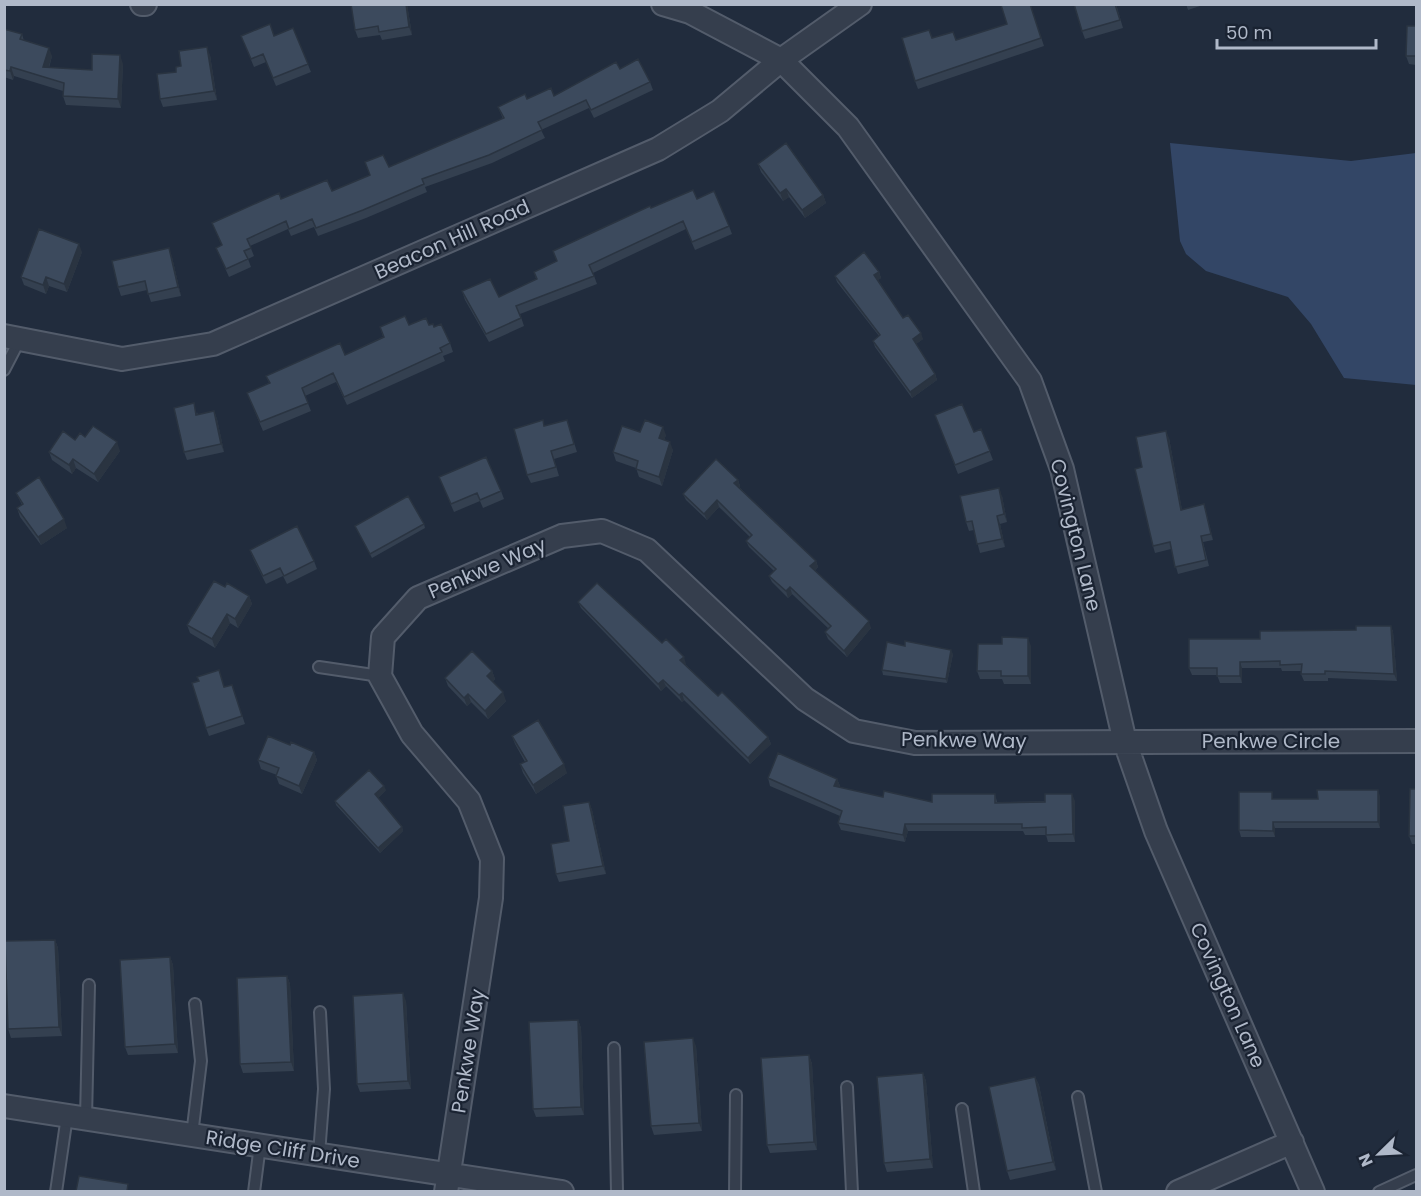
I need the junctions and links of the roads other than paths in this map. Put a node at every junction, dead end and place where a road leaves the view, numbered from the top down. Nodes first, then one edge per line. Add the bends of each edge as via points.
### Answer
1 (663, 4) edge
2 (860, 4) edge
3 (781, 60) junction
4 (12, 339) edge
5 (4, 370) edge
6 (319, 667) dead end
7 (380, 676) junction
8 (1416, 741) edge
9 (1125, 742) junction
10 (89, 985) dead end
11 (195, 1004) dead end
12 (320, 1012) dead end
13 (614, 1048) dead end
14 (847, 1087) dead end
15 (736, 1095) dead end
16 (1078, 1097) dead end
17 (4, 1106) edge
18 (962, 1109) dead end
19 (76, 1117) junction
20 (192, 1135) junction
21 (1292, 1142) junction
22 (260, 1145) junction
23 (320, 1154) junction
24 (1416, 1175) edge
25 (447, 1183) edge
26 (56, 1191) edge
27 (254, 1191) edge
28 (562, 1191) edge
29 (617, 1191) edge
30 (735, 1191) edge
31 (852, 1191) edge
32 (974, 1191) edge
33 (1096, 1191) edge
34 (1178, 1191) edge
35 (1313, 1191) edge
36 (1379, 1191) edge

1 - 3 street, Covington Lane via 690,12
2 - 3 street, Beacon Hill Road
3 - 4 street, Beacon Hill Road via 720,111 658,149 213,344 122,359
3 - 9 street, Covington Lane via 848,127 1030,381 1062,469
4 - 5 lane
6 - 7 lane
7 - 9 street, Penkwe Way via 383,637 418,598 562,536 602,531 647,550 805,699 854,731 915,743
7 - 25 street, Penkwe Way via 412,734 469,801 492,859 491,898
8 - 9 street, Penkwe Circle
9 - 21 street, Covington Lane via 1156,831
10 - 19 lane
11 - 20 lane via 201,1060
12 - 23 lane via 324,1089
13 - 29 lane
14 - 31 lane
15 - 30 lane
16 - 33 lane
17 - 19 street, Ridge Cliff Drive
18 - 32 lane
19 - 20 street, Ridge Cliff Drive
19 - 26 lane
20 - 22 street, Ridge Cliff Drive
21 - 34 street
21 - 35 street, Covington Lane
22 - 23 street, Ridge Cliff Drive
22 - 27 lane
23 - 25 street, Ridge Cliff Drive
24 - 36 lane
25 - 28 street, Ridge Cliff Drive

